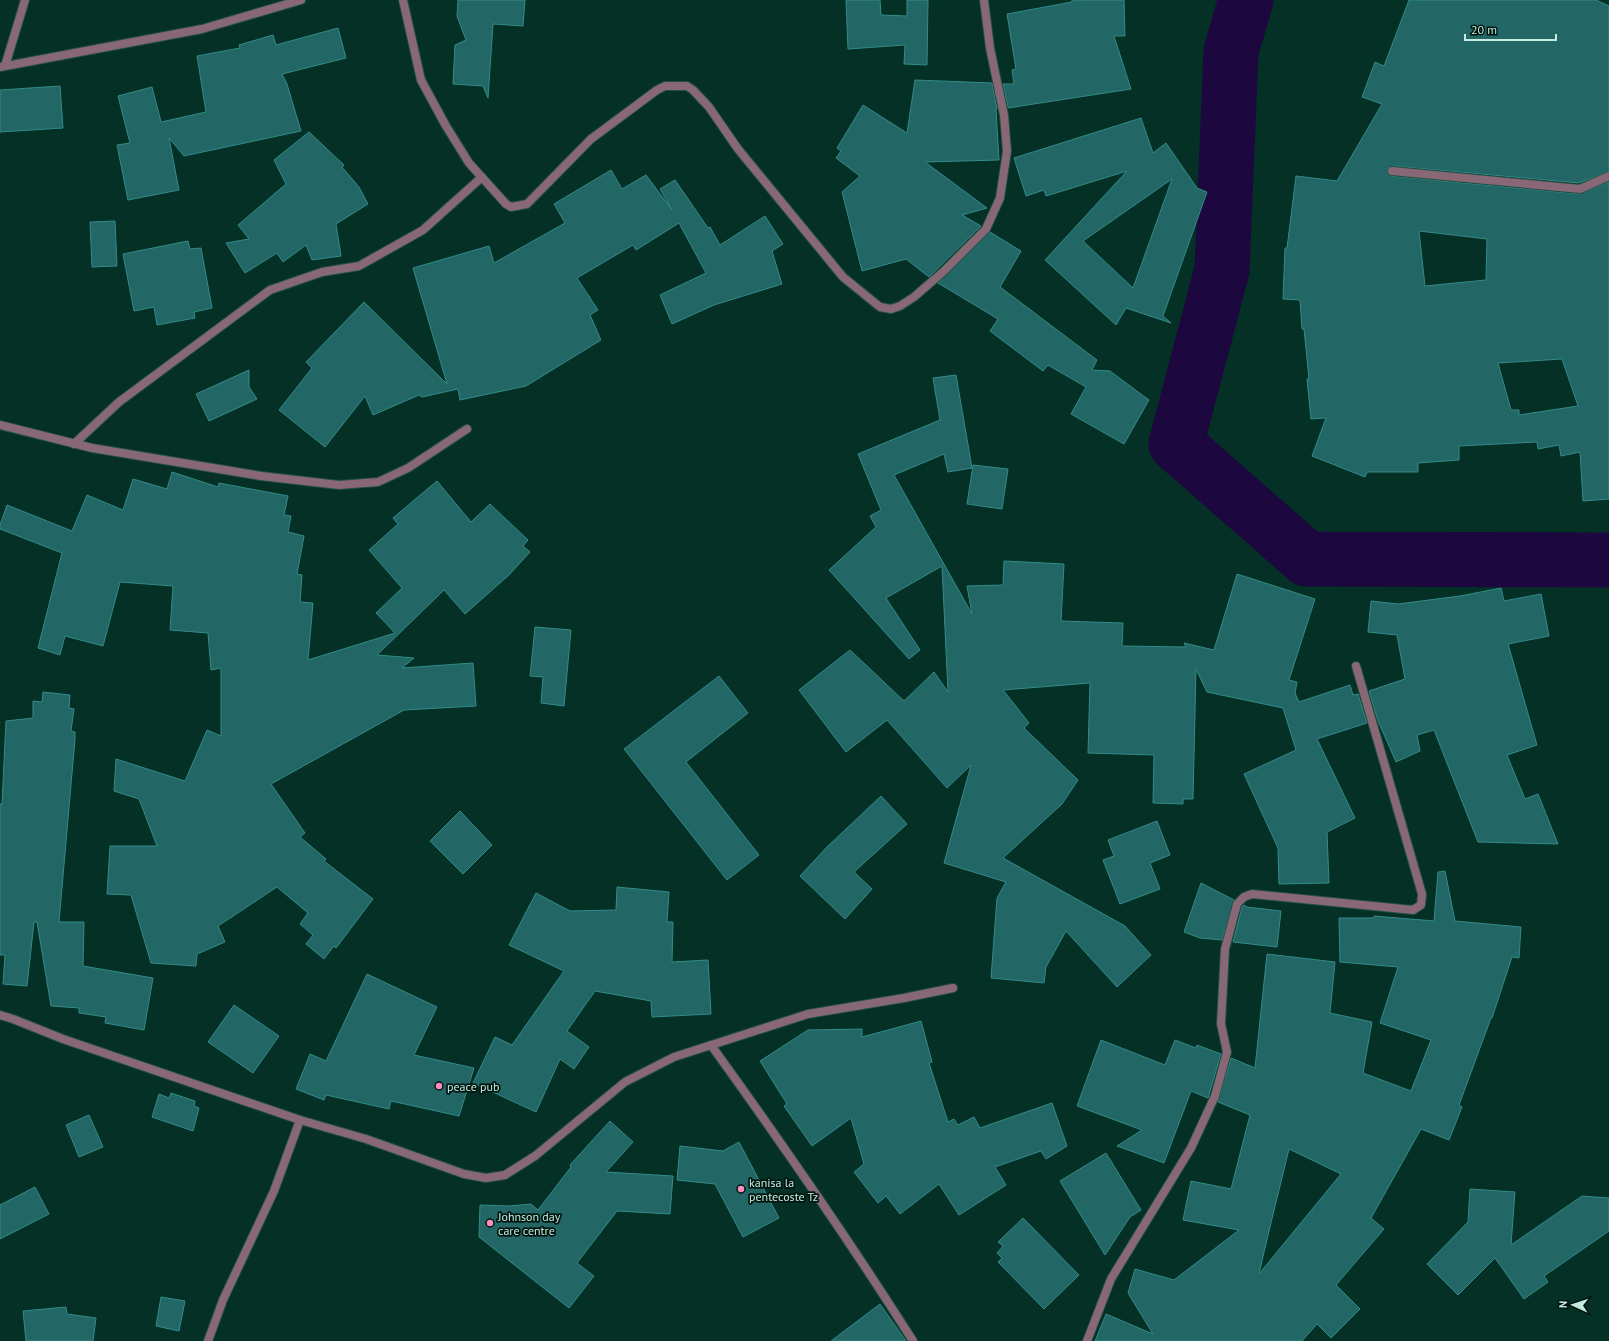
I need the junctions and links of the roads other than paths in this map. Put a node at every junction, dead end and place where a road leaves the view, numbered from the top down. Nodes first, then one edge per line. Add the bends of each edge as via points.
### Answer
1 (25, 0) edge
2 (301, 0) edge
3 (403, 0) edge
4 (984, 0) edge
5 (3, 66) edge
6 (1392, 171) dead end
7 (1609, 176) edge
8 (482, 177) junction
9 (0, 425) edge
10 (467, 429) dead end
11 (74, 444) junction
12 (1356, 666) dead end
13 (953, 988) dead end
14 (0, 1015) edge
15 (711, 1045) junction
16 (300, 1120) junction
17 (208, 1341) edge
18 (913, 1341) edge
19 (1087, 1341) edge

1 - 5 street
2 - 5 street via 202,29
3 - 8 street via 421,80 446,126
4 - 8 street via 990,48 1004,115 1007,151 1000,198 986,229 944,271 900,306 891,309 880,307 843,277 738,150 709,107 687,86 665,86 614,121 591,139 527,204 511,208
6 - 7 street via 1580,189
8 - 11 street via 424,230 359,266 322,272 270,290 119,402
9 - 11 street
10 - 11 street via 408,468 378,482 339,485 261,476
12 - 19 street via 1422,894 1421,905 1413,910 1252,894 1237,904 1225,949 1221,1024 1226,1052 1215,1096 1191,1148 1112,1279
13 - 15 street via 808,1014
14 - 16 street
15 - 16 street via 674,1057 625,1082 535,1156 505,1175 486,1178 464,1174 366,1139
15 - 18 street via 790,1155
16 - 17 street via 274,1191

